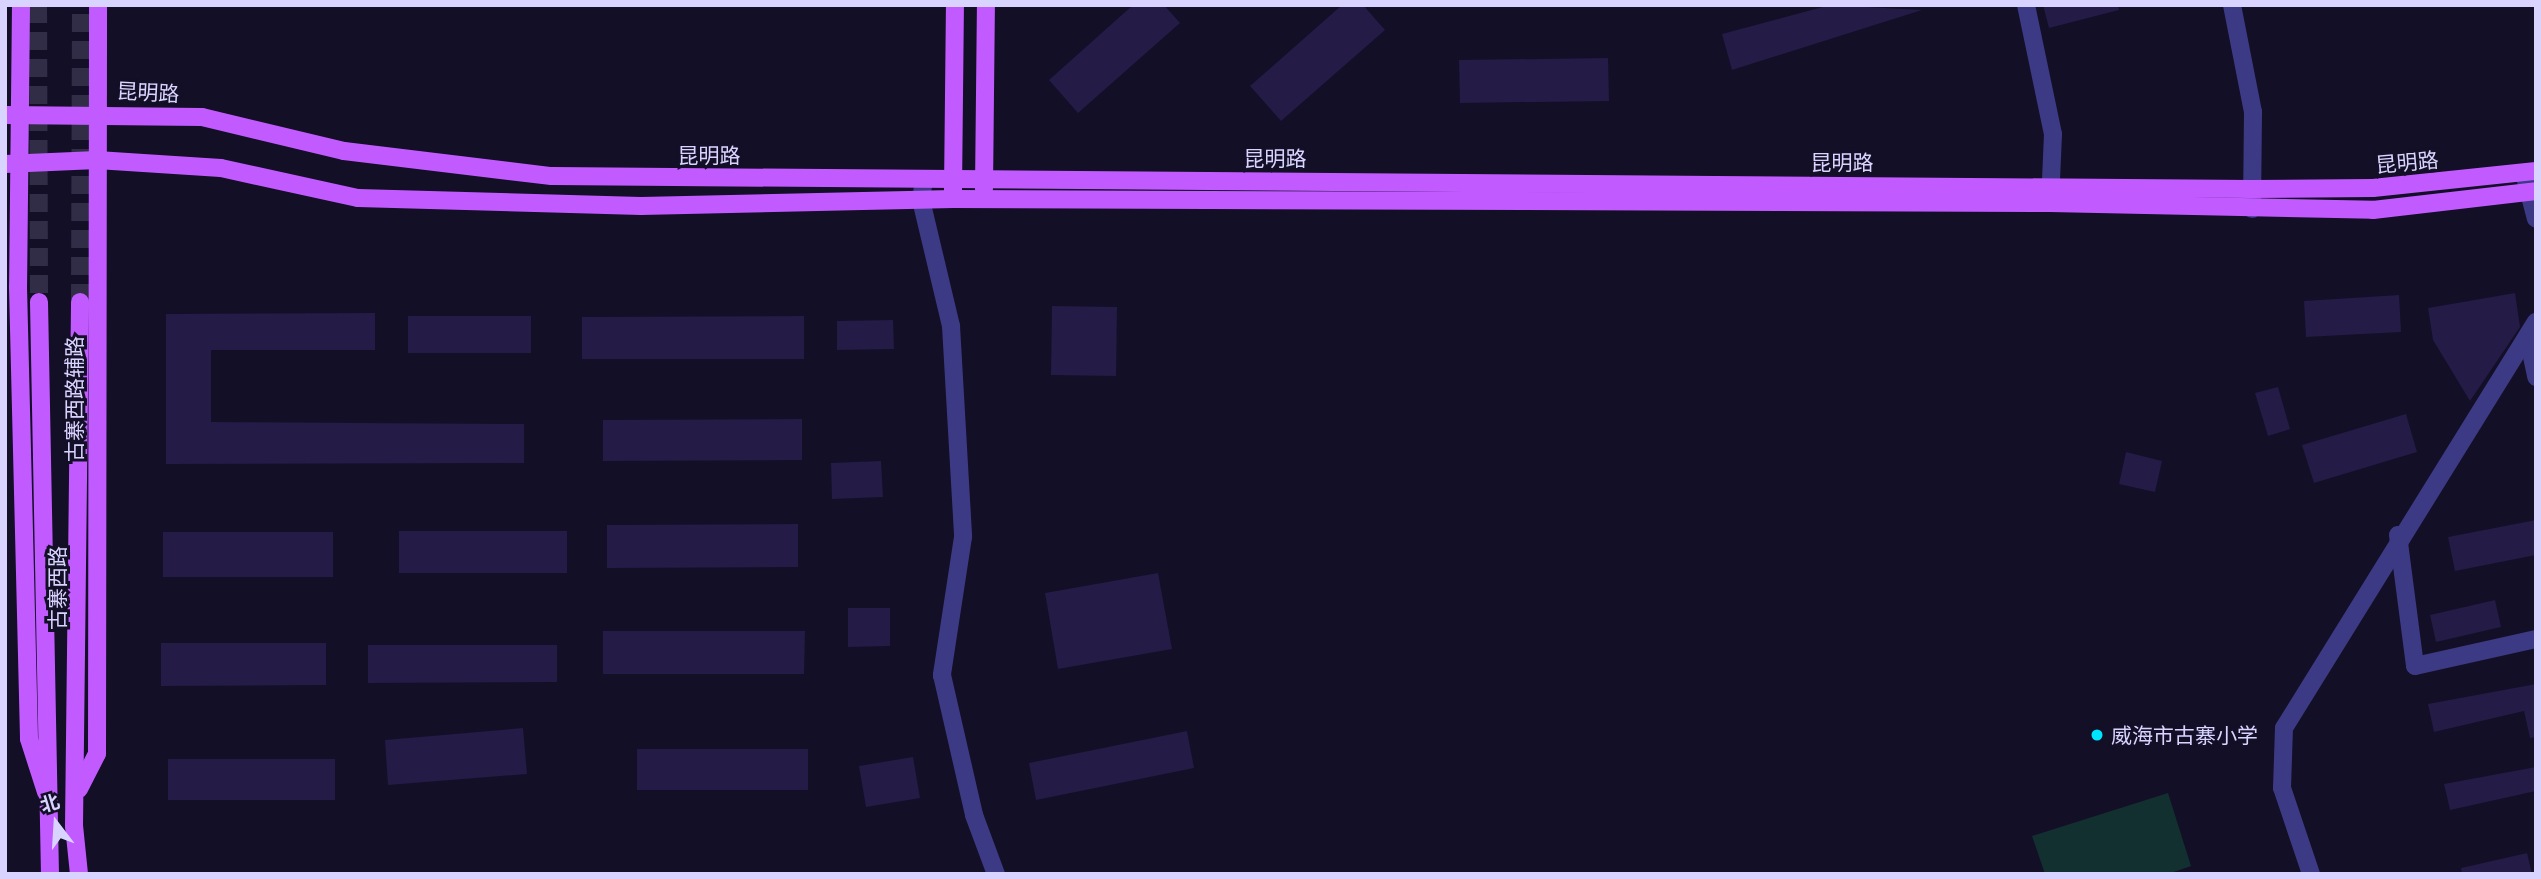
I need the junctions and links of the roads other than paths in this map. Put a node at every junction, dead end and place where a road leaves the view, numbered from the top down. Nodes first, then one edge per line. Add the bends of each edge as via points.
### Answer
1 (21, 5) edge
2 (98, 5) edge
3 (955, 5) edge
4 (986, 5) edge
5 (2026, 5) edge
6 (2232, 5) edge
7 (98, 112) junction
8 (12, 113) edge
9 (97, 160) junction
10 (12, 163) edge
11 (2530, 172) edge
12 (924, 179) junction
13 (984, 179) junction
14 (953, 180) junction
15 (2252, 189) junction
16 (2531, 192) edge
17 (2050, 194) junction
18 (953, 199) junction
19 (921, 200) junction
20 (984, 200) junction
21 (2252, 209) junction
22 (2536, 219) edge
23 (39, 302) tunnel mouth
24 (80, 302) tunnel mouth
25 (2532, 330) edge
26 (2536, 377) edge
27 (2398, 535) junction
28 (2536, 639) edge
29 (79, 789) junction
30 (46, 792) junction
31 (50, 874) edge
32 (79, 874) edge
33 (996, 874) edge
34 (2311, 874) edge

1 - 8 main road
2 - 7 main road, 古寨西路辅路
3 - 14 main road
4 - 13 main road
5 - 17 street via 2053,134
6 - 15 street via 2253,111
7 - 8 main road, 昆明路
7 - 9 main road, 古寨西路辅路
7 - 12 main road, 昆明路 via 202,117 344,151 552,176
8 - 10 main road
9 - 10 main road, 昆明路
9 - 19 main road, 昆明路 via 221,168 358,198 641,205
9 - 29 main road, 古寨西路辅路 via 97,754
10 - 30 main road via 29,739
11 - 15 main road, 昆明路 via 2373,188
11 - 16 street
12 - 14 main road, 昆明路
12 - 19 street
13 - 14 main road, 昆明路
13 - 17 main road, 昆明路
13 - 20 main road
14 - 18 main road
15 - 17 main road, 昆明路
15 - 21 street
16 - 21 main road, 昆明路 via 2373,210
16 - 22 street
17 - 20 main road, 昆明路
17 - 21 main road, 昆明路
18 - 19 main road, 昆明路
18 - 20 main road, 昆明路
19 - 33 street via 951,327 963,537 942,676 974,815
23 - 30 main road, 古寨西路
24 - 29 main road, 古寨西路
25 - 26 street
25 - 27 street
27 - 28 street via 2415,666
27 - 34 street via 2284,728 2282,788
29 - 32 main road, 古寨西路 via 74,826
30 - 31 main road, 古寨西路

